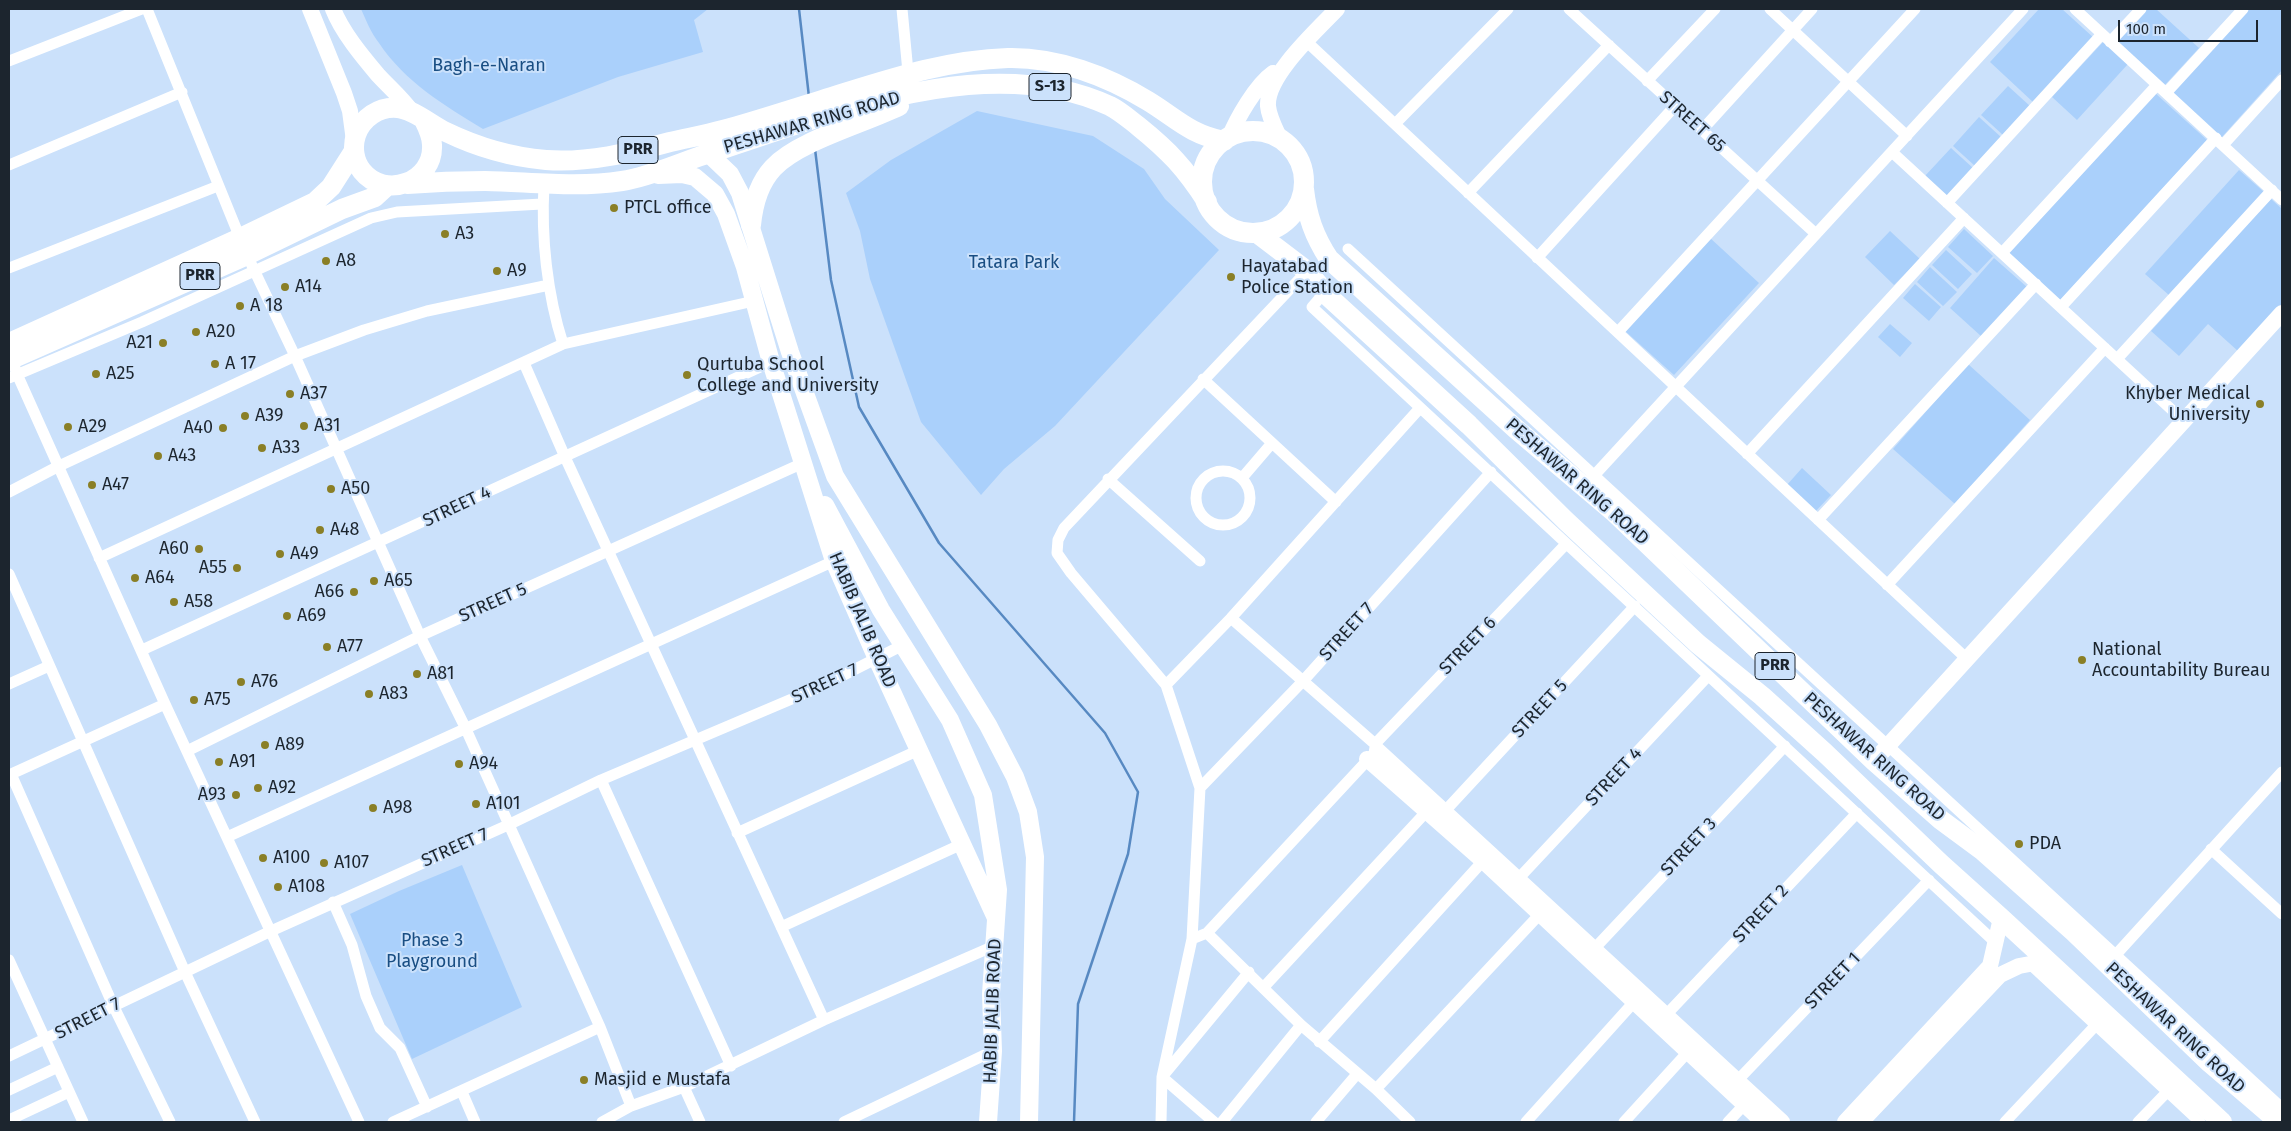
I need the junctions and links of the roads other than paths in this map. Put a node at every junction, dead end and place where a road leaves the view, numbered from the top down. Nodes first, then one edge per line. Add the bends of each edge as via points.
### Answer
1 (142, 9) edge
2 (147, 9) edge
3 (310, 9) edge
4 (333, 9) edge
5 (902, 9) edge
6 (1337, 9) edge
7 (1508, 9) edge
8 (1569, 9) edge
9 (1715, 9) edge
10 (1770, 9) edge
11 (1812, 9) edge
12 (1915, 9) edge
13 (2023, 9) edge
14 (2075, 9) edge
15 (2141, 9) edge
16 (2243, 9) edge
17 (1793, 30) junction
18 (2106, 38) junction
19 (1306, 41) junction
20 (1609, 45) junction
21 (9, 61) edge
22 (1282, 68) junction
23 (908, 72) junction
24 (2282, 80) edge
25 (1647, 81) junction
26 (1848, 81) junction
27 (2162, 89) junction
28 (182, 92) junction
29 (1675, 106) junction
30 (853, 108) junction
31 (418, 116) junction
32 (1395, 124) junction
33 (760, 128) junction
34 (1702, 130) junction
35 (1907, 136) junction
36 (1227, 139) junction
37 (1280, 139) junction
38 (2219, 142) junction
39 (354, 146) junction
40 (1892, 152) junction
41 (708, 153) junction
42 (581, 160) junction
43 (9, 165) edge
44 (642, 176) junction
45 (1756, 181) junction
46 (407, 184) junction
47 (218, 186) junction
48 (387, 186) junction
49 (1304, 189) junction
50 (1468, 193) junction
51 (543, 195) junction
52 (2279, 195) edge
53 (1206, 202) junction
54 (1947, 202) junction
55 (1964, 218) junction
56 (751, 224) junction
57 (1257, 233) junction
58 (1816, 234) junction
59 (1348, 249) dead end
60 (2002, 253) junction
61 (247, 255) junction
62 (1537, 258) junction
63 (9, 268) edge
64 (1307, 271) junction
65 (2036, 284) junction
66 (549, 285) junction
67 (1325, 292) junction
68 (754, 301) junction
69 (2061, 307) junction
70 (2282, 313) edge
71 (1618, 332) junction
72 (563, 344) junction
73 (2105, 348) junction
74 (295, 356) junction
75 (2117, 359) junction
76 (771, 362) junction
77 (11, 363) edge
78 (524, 363) junction
79 (1203, 379) junction
80 (1676, 387) junction
81 (1420, 408) junction
82 (2184, 421) junction
83 (1272, 442) junction
84 (336, 450) junction
85 (1747, 454) junction
86 (565, 457) junction
87 (804, 463) junction
88 (59, 466) junction
89 (1491, 472) junction
90 (1242, 478) junction
91 (1108, 479) junction
92 (1589, 481) junction
93 (844, 489) junction
94 (9, 492) edge
95 (1336, 502) junction
96 (824, 503) junction
97 (1818, 520) junction
98 (378, 543) junction
99 (1566, 544) junction
100 (608, 550) junction
101 (99, 558) junction
102 (834, 561) junction
103 (1200, 561) dead end
104 (9, 574) edge
105 (1887, 585) junction
106 (13, 594) edge
107 (1635, 606) junction
108 (1231, 618) junction
109 (420, 636) junction
110 (651, 642) junction
111 (903, 645) junction
112 (142, 650) junction
113 (877, 659) junction
114 (1967, 659) junction
115 (49, 666) junction
116 (1708, 676) junction
117 (1303, 681) junction
118 (9, 684) edge
119 (1166, 685) junction
120 (166, 704) junction
121 (465, 727) junction
122 (695, 740) junction
123 (84, 741) junction
124 (1785, 746) junction
125 (919, 750) junction
126 (187, 751) junction
127 (1373, 751) junction
128 (1881, 754) junction
129 (2282, 772) edge
130 (10, 775) edge
131 (600, 780) junction
132 (1200, 788) junction
133 (1427, 811) junction
134 (1445, 811) junction
135 (1857, 813) junction
136 (508, 825) junction
137 (737, 833) junction
138 (227, 837) junction
139 (962, 844) junction
140 (2211, 849) junction
141 (1482, 862) junction
142 (1519, 878) junction
143 (1929, 880) junction
144 (333, 902) junction
145 (1540, 914) junction
146 (2282, 914) edge
147 (996, 918) junction
148 (2001, 918) junction
149 (1562, 926) junction
150 (780, 927) junction
151 (271, 931) junction
152 (1207, 933) junction
153 (1192, 939) junction
154 (1996, 943) junction
155 (994, 946) junction
156 (1594, 949) junction
157 (9, 960) edge
158 (2111, 960) junction
159 (2038, 962) junction
160 (185, 972) junction
161 (1249, 972) junction
162 (1263, 988) junction
163 (1634, 1002) junction
164 (113, 1005) junction
165 (1666, 1015) junction
166 (824, 1020) junction
167 (2096, 1025) junction
168 (1301, 1026) junction
169 (600, 1027) junction
170 (46, 1040) junction
171 (1319, 1042) junction
172 (993, 1051) junction
173 (1687, 1053) junction
174 (9, 1056) edge
175 (731, 1066) junction
176 (58, 1067) junction
177 (1357, 1074) junction
178 (1162, 1076) junction
179 (1737, 1081) junction
180 (684, 1087) junction
181 (1376, 1089) junction
182 (9, 1090) edge
183 (69, 1092) junction
184 (462, 1092) junction
185 (2167, 1092) junction
186 (2245, 1094) junction
187 (1744, 1105) junction
188 (631, 1106) junction
189 (427, 1107) junction
190 (2282, 1108) edge
191 (9, 1120) edge
192 (78, 1121) edge
193 (170, 1122) edge
194 (255, 1122) edge
195 (359, 1122) edge
196 (393, 1122) edge
197 (475, 1122) edge
198 (602, 1122) edge
199 (700, 1122) edge
200 (844, 1122) edge
201 (988, 1122) edge
202 (1029, 1122) edge
203 (1161, 1122) edge
204 (1214, 1122) edge
205 (1222, 1122) edge
206 (1316, 1122) edge
207 (1410, 1122) edge
208 (1526, 1122) edge
209 (1624, 1122) edge
210 (1728, 1122) edge
211 (1763, 1122) edge
212 (1782, 1122) edge
213 (1845, 1122) edge
214 (1861, 1122) edge
215 (2004, 1122) edge
216 (2138, 1122) edge
217 (2200, 1122) edge
218 (2222, 1122) edge
219 (2264, 1122) edge
220 (2279, 1122) edge

1 - 21 street
2 - 28 street
3 - 39 street via 350,111
4 - 31 street via 369,64
5 - 23 street
6 - 19 street
7 - 32 street
8 - 20 street, STREET 65
9 - 25 street
10 - 17 street
11 - 17 street
12 - 26 street
13 - 35 street
14 - 18 street
15 - 18 street
16 - 27 street
17 - 26 street
17 - 34 street
18 - 27 street
18 - 54 street
19 - 22 street
19 - 32 street
20 - 25 street, STREET 65
20 - 50 street
22 - 36 street via 1271,74 1258,90
22 - 37 street via 1268,105
23 - 30 highway, PESHAWAR RING ROAD / S-13
23 - 36 highway, PESHAWAR RING ROAD / S-13 via 1011,58 1061,64 1108,80 1149,101 1187,129
24 - 38 street
25 - 29 street, STREET 65
26 - 35 street
26 - 45 street
27 - 38 street
27 - 60 street
28 - 43 street
28 - 47 street
29 - 34 street, STREET 65
29 - 62 street
30 - 33 highway, PESHAWAR RING ROAD
30 - 53 highway, PESHAWAR RING ROAD / S-13 via 985,83 1018,83 1058,89 1112,107 1178,161
30 - 56 highway via 772,169 756,199
31 - 39 highway via 399,108 379,110 362,122
31 - 42 highway, PESHAWAR RING ROAD / PRR via 466,141 506,154 545,160
31 - 46 highway via 430,132 432,153 424,172
32 - 50 street
33 - 41 highway, PESHAWAR RING ROAD / PRR
33 - 42 highway, PESHAWAR RING ROAD / PRR
34 - 45 street, STREET 65
35 - 40 street
36 - 37 highway via 1249,132 1270,134
36 - 53 highway via 1216,148 1204,168
37 - 49 highway via 1299,160 1304,174
38 - 52 street
38 - 69 street
39 - 48 highway via 356,161 365,174
39 - 61 highway, PRR via 331,188
40 - 54 street
40 - 58 street
41 - 42 highway via 699,148 688,148 629,165
41 - 44 highway, PESHAWAR RING ROAD / PRR
41 - 56 main road via 730,174
44 - 51 highway, PESHAWAR RING ROAD / PRR
44 - 68 main road, HABIB JALIB ROAD via 689,175 715,194 734,234
45 - 58 street, STREET 65
45 - 71 street
46 - 48 highway
46 - 51 highway, PESHAWAR RING ROAD / PRR via 487,181
47 - 61 street
47 - 63 street
48 - 61 highway, PRR via 375,197 342,209
49 - 57 highway via 1293,214 1283,224
49 - 92 highway, PESHAWAR RING ROAD / PRR via 1309,222 1329,259 1516,429
50 - 62 street
51 - 61 street via 397,212
51 - 66 street
52 - 75 street
53 - 57 highway via 1222,222 1232,228
54 - 55 street
55 - 60 street
55 - 85 street
56 - 93 main road via 790,352 835,476
57 - 64 highway, PESHAWAR RING ROAD / PRR
58 - 80 street
59 - 92 street
60 - 65 street
61 - 74 street
61 - 77 highway, PRR
61 - 77 street via 142,322
62 - 71 street
64 - 67 highway, PESHAWAR RING ROAD / PRR
64 - 79 street
65 - 69 street
65 - 97 street
66 - 72 street
66 - 74 street via 427,311
67 - 81 street via 1312,307
67 - 148 highway, PESHAWAR RING ROAD / PRR via 1698,644 1762,696
68 - 72 street
68 - 76 main road, HABIB JALIB ROAD
69 - 73 street
70 - 82 street
71 - 80 street
72 - 78 street
73 - 75 street
73 - 105 street
74 - 84 street
74 - 88 street
75 - 82 street
76 - 86 street, STREET 4
76 - 87 main road, HABIB JALIB ROAD
77 - 88 street
78 - 84 street
78 - 86 street
79 - 83 street
79 - 91 street
80 - 85 street
80 - 92 street
81 - 89 street
81 - 95 street
82 - 114 street
83 - 90 street
83 - 95 street
84 - 98 street
84 - 101 street
85 - 97 street
86 - 98 street, STREET 4
86 - 100 street
87 - 96 main road
87 - 100 street, STREET 5
87 - 102 main road, HABIB JALIB ROAD
88 - 94 street
88 - 101 street
89 - 99 street
89 - 117 street, STREET 7
90 - 90 street via 1234,473 1217,472 1202,480 1196,496 1197,505 1207,520 1224,525 1240,519 1246,512 1250,494
91 - 103 street
91 - 119 street via 1064,528 1058,540 1057,553
92 - 128 highway, PESHAWAR RING ROAD / PRR via 1614,512 1743,633
93 - 96 main road
93 - 202 main road via 988,725 1015,777 1028,812 1035,857
95 - 108 street
96 - 111 main road
97 - 105 street
98 - 109 street
98 - 112 street, STREET 4
99 - 107 street
99 - 127 street, STREET 6
100 - 109 street, STREET 5
100 - 110 street
101 - 112 street
102 - 110 street
102 - 113 main road, HABIB JALIB ROAD
104 - 106 street
105 - 114 street
106 - 115 street
107 - 116 street
107 - 134 street, STREET 5
108 - 117 street
108 - 119 street
109 - 121 street
109 - 126 street, STREET 5
110 - 121 street
110 - 122 street
111 - 113 street, STREET 7
111 - 147 main road via 950,720 983,796 996,874
112 - 120 street
113 - 122 street, STREET 7
113 - 125 main road, HABIB JALIB ROAD
114 - 128 street
115 - 118 street
115 - 123 street
116 - 124 street
116 - 142 street, STREET 4
117 - 127 street
117 - 132 street, STREET 7
119 - 132 street
120 - 123 street
120 - 126 street
121 - 136 street
121 - 138 street
122 - 131 street, STREET 7
122 - 137 street
123 - 130 street
123 - 160 street
124 - 135 street
124 - 156 street, STREET 3
125 - 137 street
125 - 139 main road, HABIB JALIB ROAD
126 - 138 street
127 - 133 street
127 - 134 street
127 - 152 street, STREET 6
128 - 158 highway, PESHAWAR RING ROAD / PRR via 1941,820 1983,850
129 - 140 street
130 - 164 street
131 - 136 street, STREET 7
131 - 175 street
132 - 153 street
133 - 141 street
133 - 162 street
134 - 142 street
135 - 143 street
135 - 165 street, STREET 2
136 - 144 street, STREET 7
136 - 169 street
137 - 150 street
138 - 151 street
139 - 147 main road, HABIB JALIB ROAD
139 - 150 street
140 - 146 street
140 - 158 street
141 - 145 street
141 - 171 street
142 - 149 street
143 - 154 street
143 - 179 street, STREET 1
144 - 151 street, STREET 7
144 - 189 street via 352,945 366,996 380,1028 400,1048
145 - 149 street
145 - 181 street
147 - 155 main road, HABIB JALIB ROAD
148 - 154 street
148 - 159 highway, PESHAWAR RING ROAD / PRR
149 - 156 street
149 - 163 street
150 - 166 street
151 - 160 street, STREET 7
151 - 195 street
152 - 153 street
152 - 161 street
153 - 178 street
154 - 213 street via 1990,966
155 - 166 street
155 - 172 main road, HABIB JALIB ROAD via 991,994
156 - 165 street
157 - 170 street
158 - 186 highway, PESHAWAR RING ROAD / PRR
158 - 190 street
159 - 167 street
159 - 214 street via 2000,975
159 - 218 highway, PESHAWAR RING ROAD / PRR
160 - 164 street, STREET 7
160 - 194 street
161 - 162 street
161 - 178 street
162 - 168 street
163 - 173 street
163 - 208 street
164 - 170 street, STREET 7
164 - 193 street
165 - 179 street
166 - 175 street
167 - 185 street
167 - 215 street
168 - 171 street
168 - 205 street
169 - 184 street
169 - 188 street
170 - 174 street, STREET 7
170 - 176 street
171 - 177 street
172 - 200 street
172 - 201 main road, HABIB JALIB ROAD
173 - 187 street
173 - 209 street
175 - 180 street
176 - 182 street
176 - 183 street
177 - 181 street
177 - 206 street
178 - 203 street
178 - 204 street
179 - 212 street
180 - 188 street
180 - 199 street
181 - 207 street
183 - 191 street
183 - 192 street
184 - 189 street
184 - 197 street
185 - 216 street
185 - 217 street
186 - 219 highway
186 - 220 highway, PESHAWAR RING ROAD / PRR
187 - 210 street
187 - 211 street
188 - 198 street
189 - 196 street

